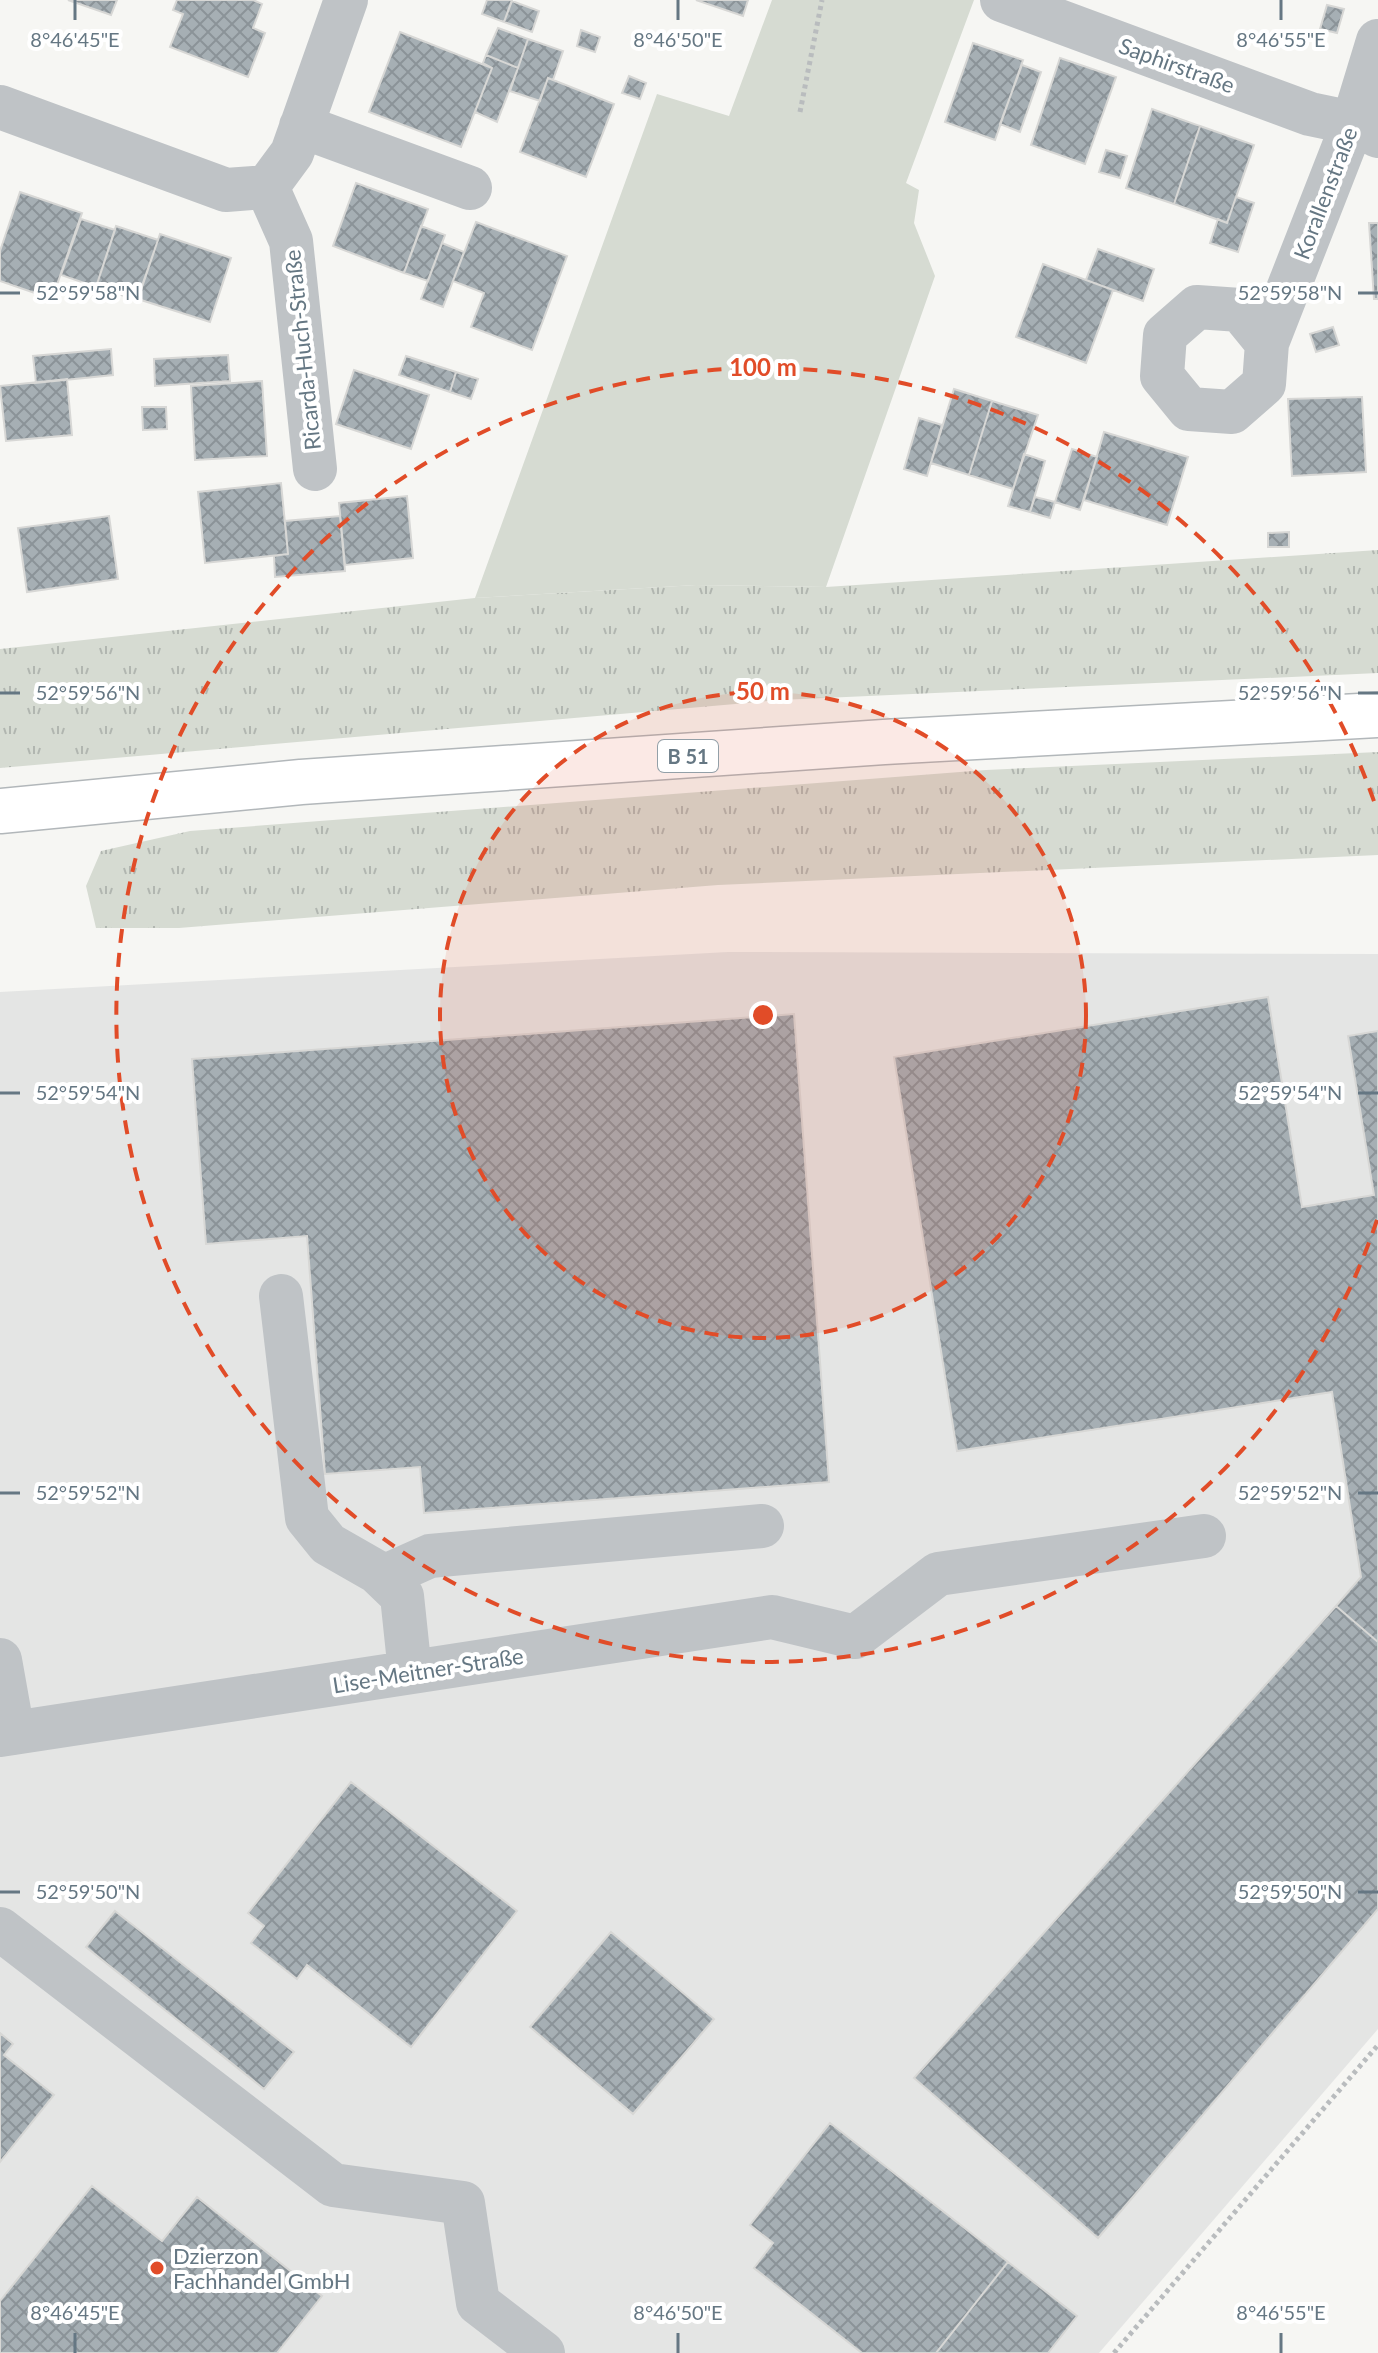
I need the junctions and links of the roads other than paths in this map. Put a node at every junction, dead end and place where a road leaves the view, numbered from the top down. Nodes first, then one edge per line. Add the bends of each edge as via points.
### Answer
1 (346, 0) edge
2 (1002, 0) edge
3 (1378, 41) edge
4 (0, 107) edge
5 (301, 126) junction
6 (1366, 129) edge
7 (267, 187) junction
8 (470, 188) dead end
9 (1267, 343) dead end
10 (315, 469) dead end
11 (1378, 715) edge
12 (0, 811) edge
13 (281, 1296) dead end
14 (762, 1526) dead end
15 (1204, 1536) dead end
16 (383, 1577) junction
17 (0, 1660) edge
18 (410, 1672) junction
19 (7, 1734) edge
20 (0, 1929) edge
21 (543, 2353) edge

1 - 5 street
2 - 6 street, Saphirstraße via 1310,114
3 - 6 street, Korallenstraße
4 - 7 street via 226,190
5 - 7 street via 292,153
5 - 8 street
6 - 9 street, Korallenstraße
7 - 10 street, Ricarda-Huch-Straße via 291,241
11 - 12 main road, B 51 via 301,782
13 - 16 street via 307,1518 328,1544
14 - 16 street via 430,1556
15 - 18 street, Lise-Meitner-Straße via 938,1574 855,1637 772,1617
16 - 18 street via 402,1596
17 - 19 street
18 - 19 street, Lise-Meitner-Straße
20 - 21 street via 333,2185 463,2203 478,2303

